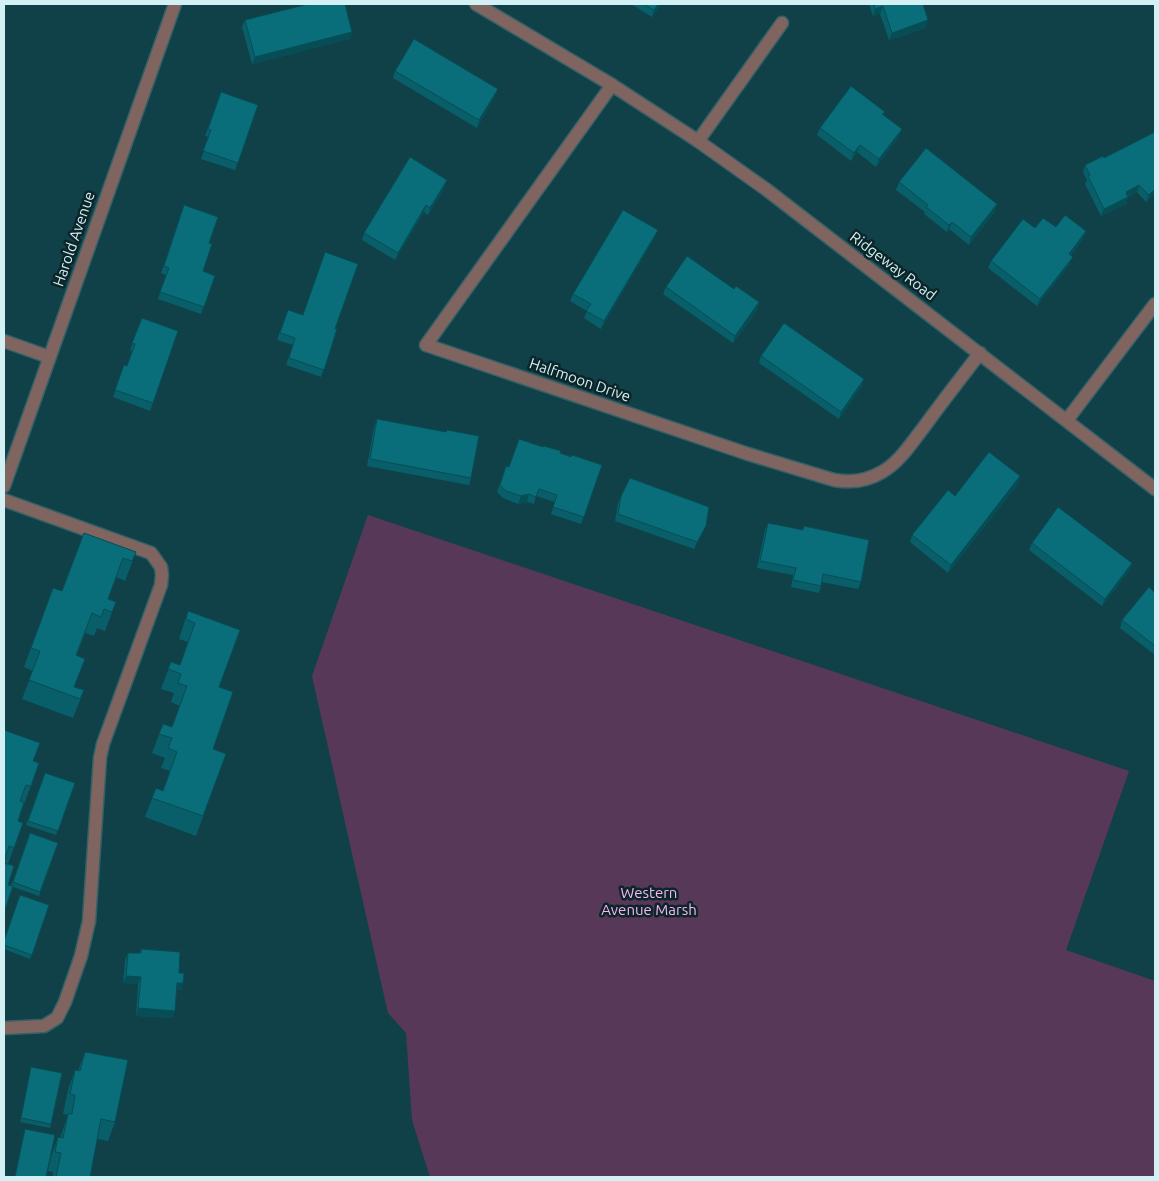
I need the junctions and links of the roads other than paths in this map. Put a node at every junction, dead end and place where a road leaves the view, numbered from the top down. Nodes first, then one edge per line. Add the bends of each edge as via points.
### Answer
1 (175, 4) edge
2 (476, 4) edge
3 (782, 23) dead end
4 (612, 85) junction
5 (698, 141) junction
6 (1155, 304) edge
7 (4, 341) edge
8 (980, 353) junction
9 (49, 357) junction
10 (1066, 420) junction
11 (9, 456) edge
12 (4, 486) edge
13 (1155, 489) edge
14 (4, 500) edge
15 (5, 1028) edge

1 - 9 street, Harold Avenue
2 - 4 street, Ridgeway Road
3 - 5 street
4 - 5 street, Ridgeway Road
4 - 8 street, Halfmoon Drive via 426,345 748,454 847,482 872,477 892,465
5 - 8 street, Ridgeway Road
6 - 10 street
7 - 9 street
8 - 10 street, Ridgeway Road
9 - 11 street, Harold Avenue
10 - 13 street, Ridgeway Road
11 - 12 street, Harold Avenue
14 - 15 street via 151,553 161,567 162,575 154,608 100,758 88,921 81,956 57,1018 44,1026

